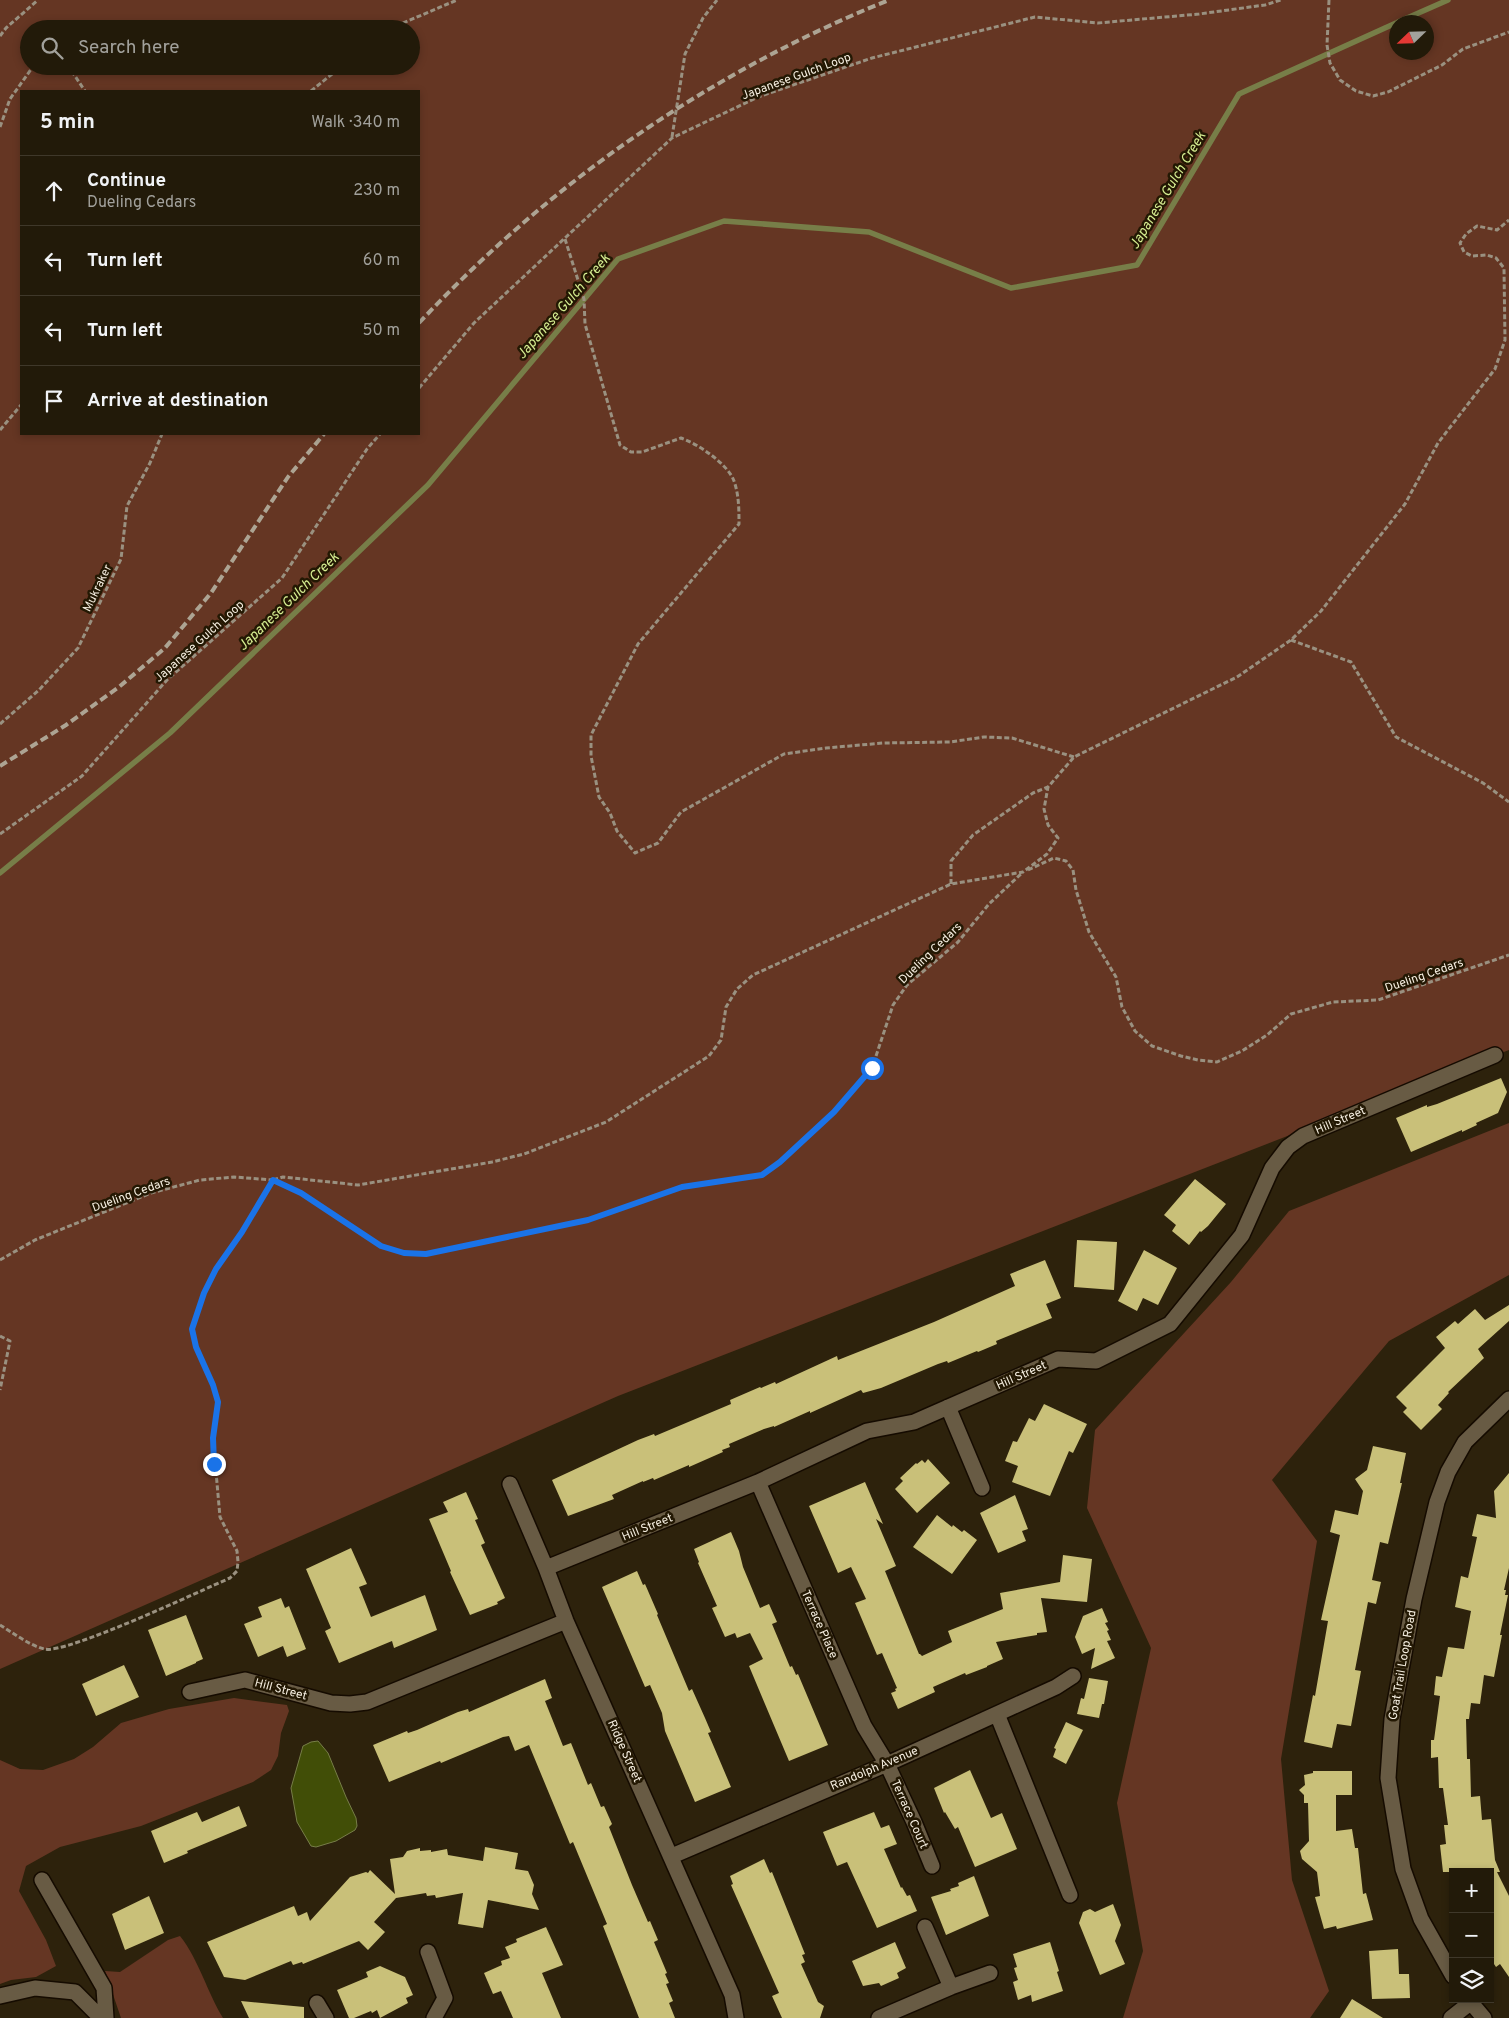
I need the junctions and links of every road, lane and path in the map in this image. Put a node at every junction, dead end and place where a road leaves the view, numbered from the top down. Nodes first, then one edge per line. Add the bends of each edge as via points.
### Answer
1 (38, 0) edge
2 (457, 0) edge
3 (717, 0) edge
4 (1281, 0) edge
5 (1329, 0) edge
6 (411, 20) edge
7 (1509, 32) edge
8 (0, 36) edge
9 (27, 75) edge
10 (74, 75) edge
11 (331, 75) edge
12 (84, 90) edge
13 (312, 90) edge
14 (0, 127) edge
15 (672, 138) junction
16 (1509, 220) edge
17 (566, 239) junction
18 (1509, 337) edge
19 (1505, 340) junction
20 (420, 387) edge
21 (20, 406) edge
22 (0, 430) edge
23 (162, 435) edge
24 (379, 435) edge
25 (1291, 640) junction
26 (0, 724) edge
27 (1074, 757) junction
28 (1048, 787) junction
29 (1509, 802) edge
30 (0, 834) edge
31 (1023, 872) junction
32 (951, 884) junction
33 (1509, 955) edge
34 (1496, 1055) dead end
35 (273, 1180) junction
36 (0, 1260) edge
37 (0, 1336) edge
38 (0, 1390) edge
39 (1509, 1399) edge
40 (948, 1407) junction
41 (758, 1482) junction
42 (510, 1484) dead end
43 (982, 1488) dead end
44 (546, 1568) junction
45 (566, 1621) junction
46 (0, 1625) edge
47 (1073, 1676) dead end
48 (190, 1692) dead end
49 (997, 1714) junction
50 (887, 1764) junction
51 (672, 1856) junction
52 (932, 1866) dead end
53 (42, 1880) dead end
54 (1070, 1895) dead end
55 (926, 1927) dead end
56 (428, 1952) dead end
57 (1449, 1969) edge
58 (990, 1973) dead end
59 (951, 1987) junction
60 (0, 1996) edge
61 (317, 2003) dead end
62 (1467, 2003) edge
63 (1471, 2003) edge
64 (101, 2018) edge
65 (106, 2018) edge
66 (326, 2018) edge
67 (434, 2018) edge
68 (736, 2018) edge
69 (879, 2018) edge
70 (1452, 2018) edge
71 (1484, 2018) edge

1 - 8 path
2 - 6 path
3 - 15 path via 703,18 685,54
4 - 15 path, Japanese Gulch Loop via 1199,14 1098,23 1035,17 872,58 758,97
5 - 7 path via 1327,45 1330,63 1340,80 1356,91 1373,96 1442,65 1463,49
9 - 14 path via 10,99
10 - 12 path
11 - 13 path
15 - 17 path, Japanese Gulch Loop
16 - 19 path via 1497,230 1477,226 1460,243 1464,252 1472,256 1487,254 1496,258 1504,268
17 - 20 path, Japanese Gulch Loop via 474,323
17 - 27 path via 584,299 585,324 620,445 631,452 642,452 681,438 697,444 734,480 739,507 739,524 638,644 591,735 591,756 599,797 617,831 636,853 658,843 681,812 784,754 984,737 1012,738
18 - 19 path
19 - 25 path via 1494,369 1438,443 1404,504 1321,611
21 - 22 path
23 - 26 path, Mukraker via 127,506 121,559 78,648 39,690
24 - 30 path, Japanese Gulch Loop via 282,578 166,680 82,776
25 - 27 path via 1237,677
25 - 29 path via 1352,662 1396,737 1483,784
27 - 28 path
28 - 31 path via 1044,809 1048,824 1058,838 1047,854
28 - 32 path via 1033,792 973,836 951,861
31 - 32 path
31 - 33 path, Dueling Cedars via 1054,858 1066,861 1073,870 1090,932 1116,977 1122,1007 1135,1031 1152,1046 1198,1060 1217,1062 1242,1051 1291,1014 1333,1002 1378,1000
31 - 35 path, Dueling Cedars via 989,904 958,942 907,985 893,1005 872,1068 834,1112 762,1175 682,1187 588,1220 426,1254 404,1253 381,1246 301,1193
32 - 35 path via 753,975 737,989 726,1007 721,1040 709,1056 606,1122 524,1154 492,1162 358,1185 283,1177
34 - 40 street, Hill Street via 1303,1136 1288,1147 1272,1168 1242,1235 1170,1324 1096,1361 1058,1359
35 - 36 path, Dueling Cedars via 234,1177 200,1180 151,1193 35,1240
35 - 46 path via 216,1269 192,1329 218,1402 213,1438 220,1517 236,1551 237,1571 230,1578 153,1612 55,1649 45,1650
37 - 38 path via 10,1340
39 - 57 street, Goat Trail Loop Road via 1465,1442 1448,1472 1437,1502 1414,1599 1392,1719 1388,1778 1403,1869 1421,1919
40 - 41 street, Hill Street via 914,1422 866,1431
40 - 43 street
41 - 44 street, Hill Street
41 - 50 street, Terrace Place via 864,1726
42 - 44 street, Ridge Street
44 - 45 street, Ridge Street
45 - 48 street, Hill Street via 367,1702 331,1703 245,1680
45 - 51 street, Ridge Street
47 - 49 street, Randolph Avenue
49 - 50 street, Randolph Avenue
49 - 54 street
50 - 51 street, Randolph Avenue
50 - 52 street, Terrace Court
51 - 68 street, Ridge Street via 732,1995
53 - 65 street via 104,1988
55 - 59 street
56 - 67 street via 445,1998
58 - 59 street
59 - 69 street
60 - 64 street via 34,1988 75,1992
61 - 66 street
62 - 70 street
63 - 71 street

